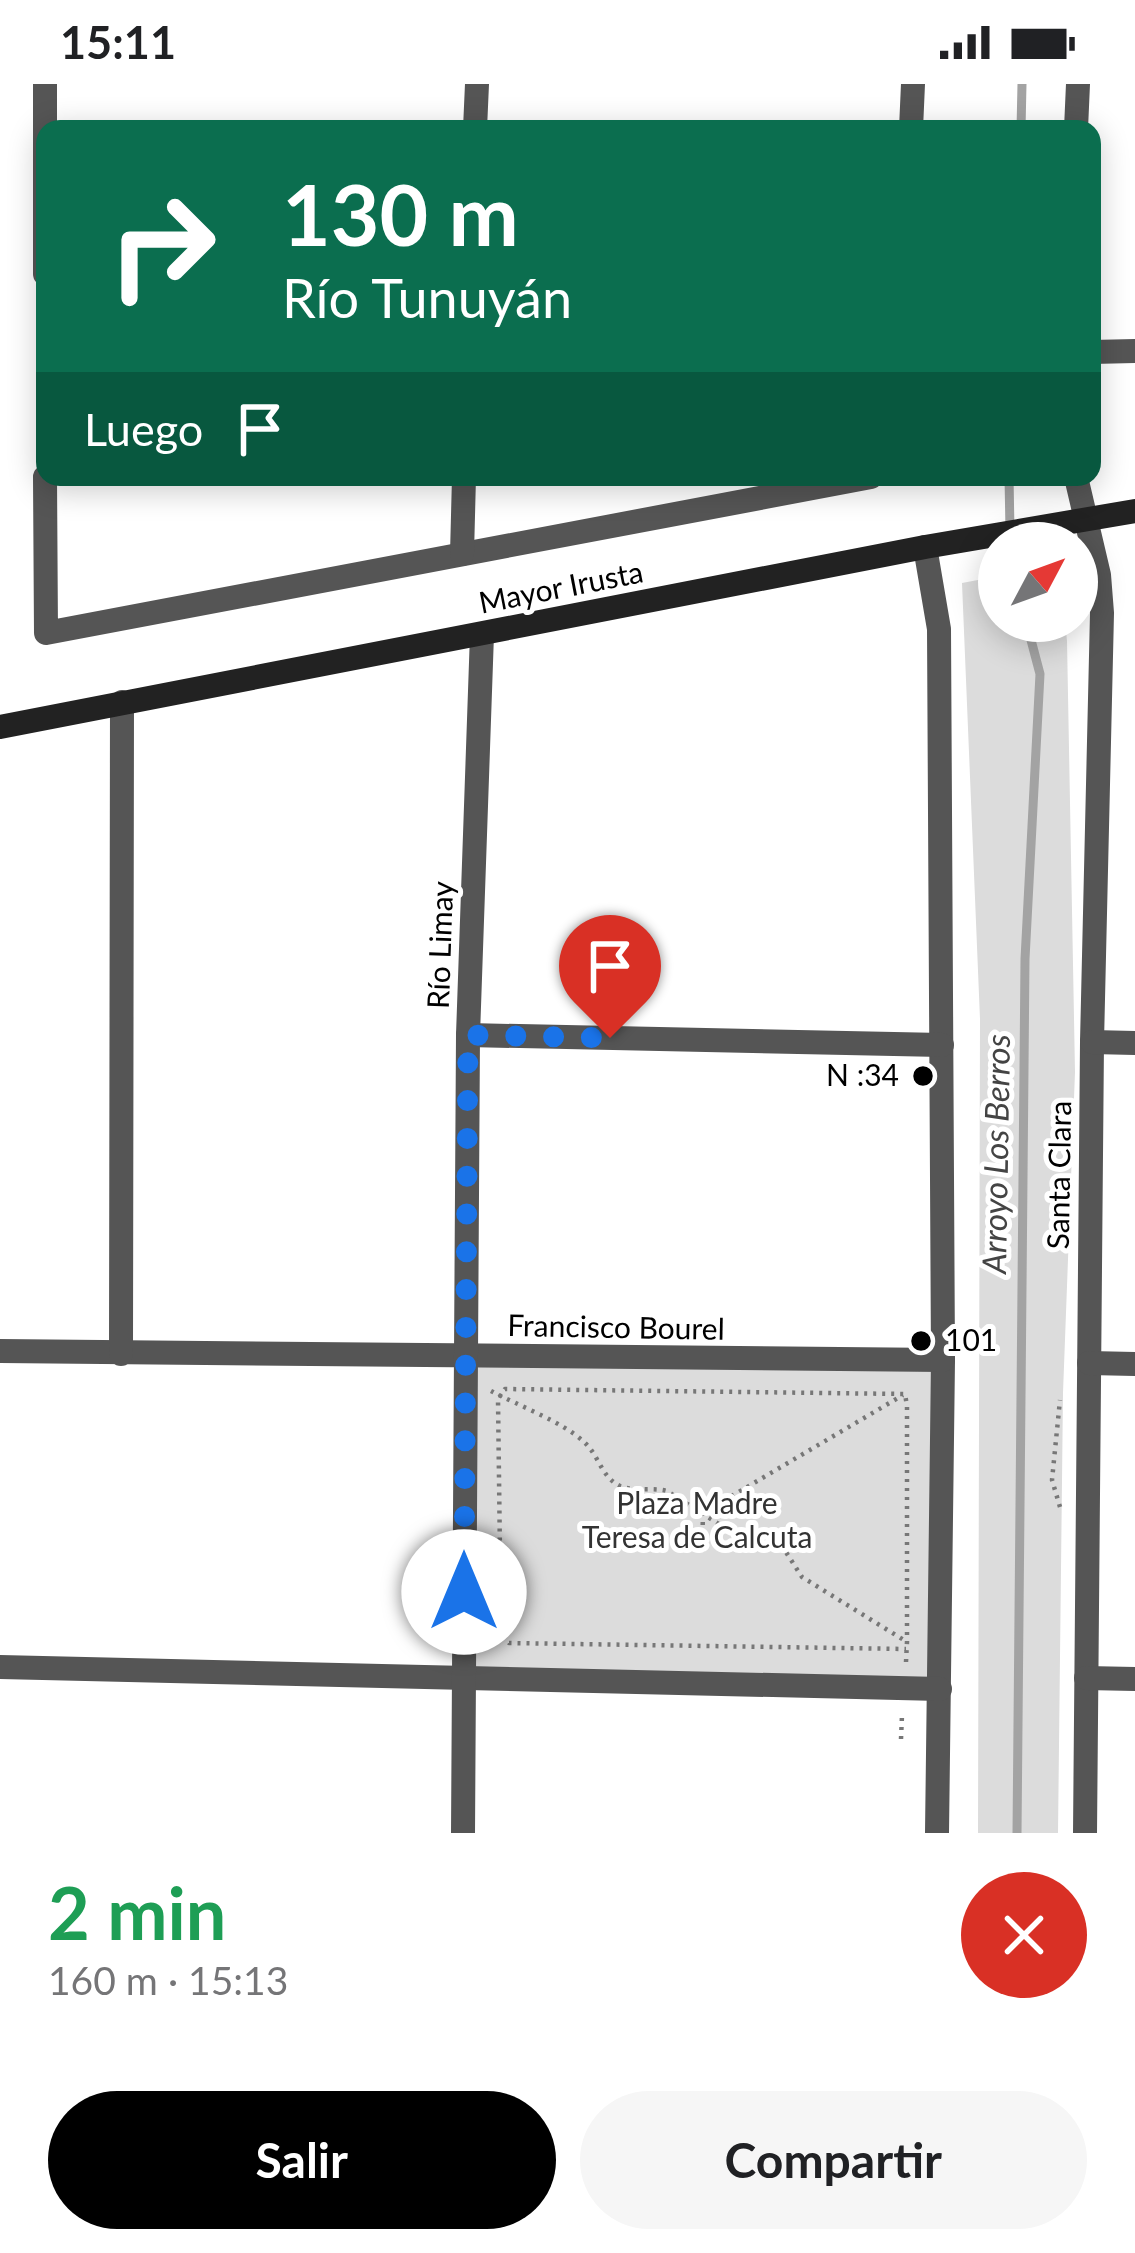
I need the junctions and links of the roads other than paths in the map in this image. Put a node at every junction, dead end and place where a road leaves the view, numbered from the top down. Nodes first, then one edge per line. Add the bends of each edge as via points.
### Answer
1 (44, 84) edge
2 (477, 84) edge
3 (913, 84) edge
4 (1078, 84) edge
5 (44, 120) edge
6 (475, 120) edge
7 (911, 120) edge
8 (1076, 120) edge
9 (1135, 351) edge
10 (1101, 352) edge
11 (46, 486) edge
12 (464, 486) edge
13 (823, 486) edge
14 (1078, 486) edge
15 (1135, 511) edge
16 (1085, 520) junction
17 (925, 547) junction
18 (461, 554) junction
19 (482, 634) junction
20 (122, 702) junction
21 (0, 728) edge
22 (468, 1035) junction
23 (1092, 1042) junction
24 (1135, 1043) edge
25 (943, 1045) junction
26 (0, 1352) edge
27 (121, 1354) junction
28 (943, 1360) junction
29 (1089, 1363) junction
30 (1135, 1364) edge
31 (464, 1367) junction
32 (0, 1667) edge
33 (464, 1677) junction
34 (1086, 1678) junction
35 (1135, 1679) edge
36 (940, 1689) junction
37 (463, 1833) edge
38 (937, 1833) edge
39 (1085, 1833) edge

1 - 5 street
2 - 6 street
3 - 7 street
4 - 8 street
9 - 10 street
11 - 18 street via 46,633
12 - 18 street
13 - 18 street
14 - 16 street, Santa Clara
15 - 16 main road, Mayor Irusta
16 - 17 main road, Mayor Irusta
16 - 23 street, Santa Clara via 1102,613
17 - 19 main road, Mayor Irusta
17 - 25 street via 939,629
19 - 20 main road, Mayor Irusta
19 - 22 street, Río Limay
20 - 21 main road, Mayor Irusta
20 - 27 street
22 - 25 street
22 - 31 street, Río Limay
23 - 24 street
23 - 29 street, Santa Clara
25 - 28 street
26 - 27 street, Francisco Bourel
27 - 31 street, Francisco Bourel
28 - 31 street, Francisco Bourel
28 - 36 street
29 - 30 street
29 - 34 street, Santa Clara
31 - 33 street, Río Limay
32 - 33 street
33 - 36 street
33 - 37 street, Río Limay
34 - 35 street
34 - 39 street, Santa Clara
36 - 38 street

